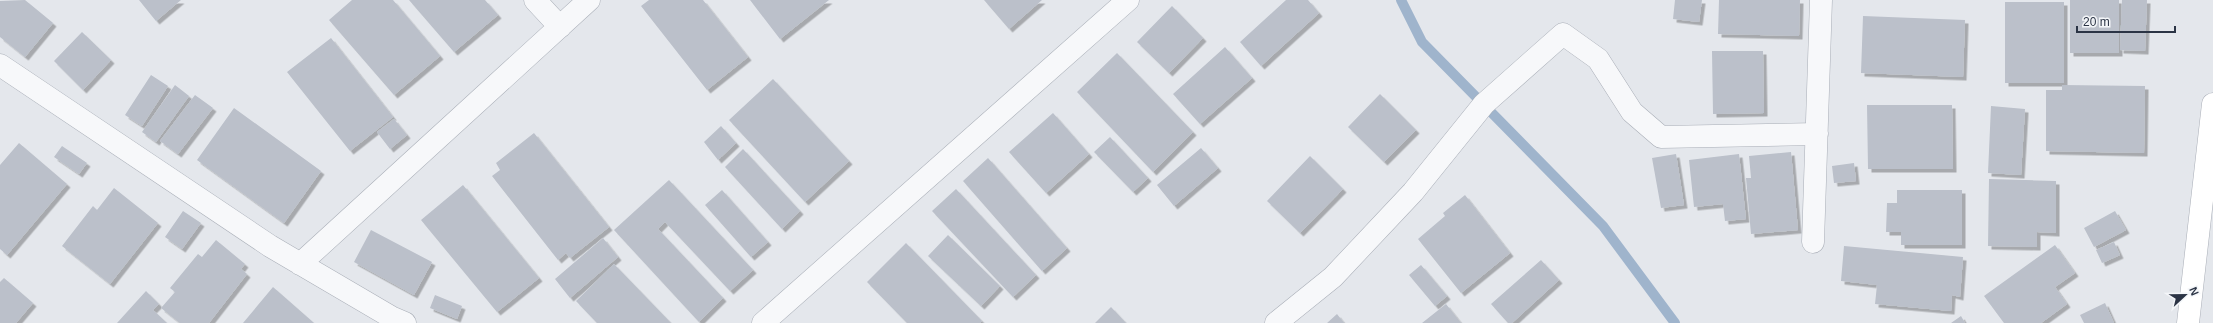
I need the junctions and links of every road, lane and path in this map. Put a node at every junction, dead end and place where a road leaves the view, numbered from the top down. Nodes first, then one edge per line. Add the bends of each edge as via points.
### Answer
1 (535, 0) edge
2 (589, 0) edge
3 (1128, 0) edge
4 (1821, 0) edge
5 (560, 27) junction
6 (0, 65) edge
7 (2213, 104) edge
8 (1816, 134) junction
9 (1813, 242) dead end
10 (300, 264) junction
11 (393, 321) edge
12 (762, 323) edge
13 (1276, 323) edge
14 (2188, 323) edge

1 - 5 street
2 - 5 street
3 - 12 street
4 - 8 street
5 - 10 street
6 - 10 street
7 - 14 main road
8 - 9 street
8 - 13 street via 1661,137 1632,112 1598,59 1563,34 1484,104 1414,192 1333,277
10 - 11 street

